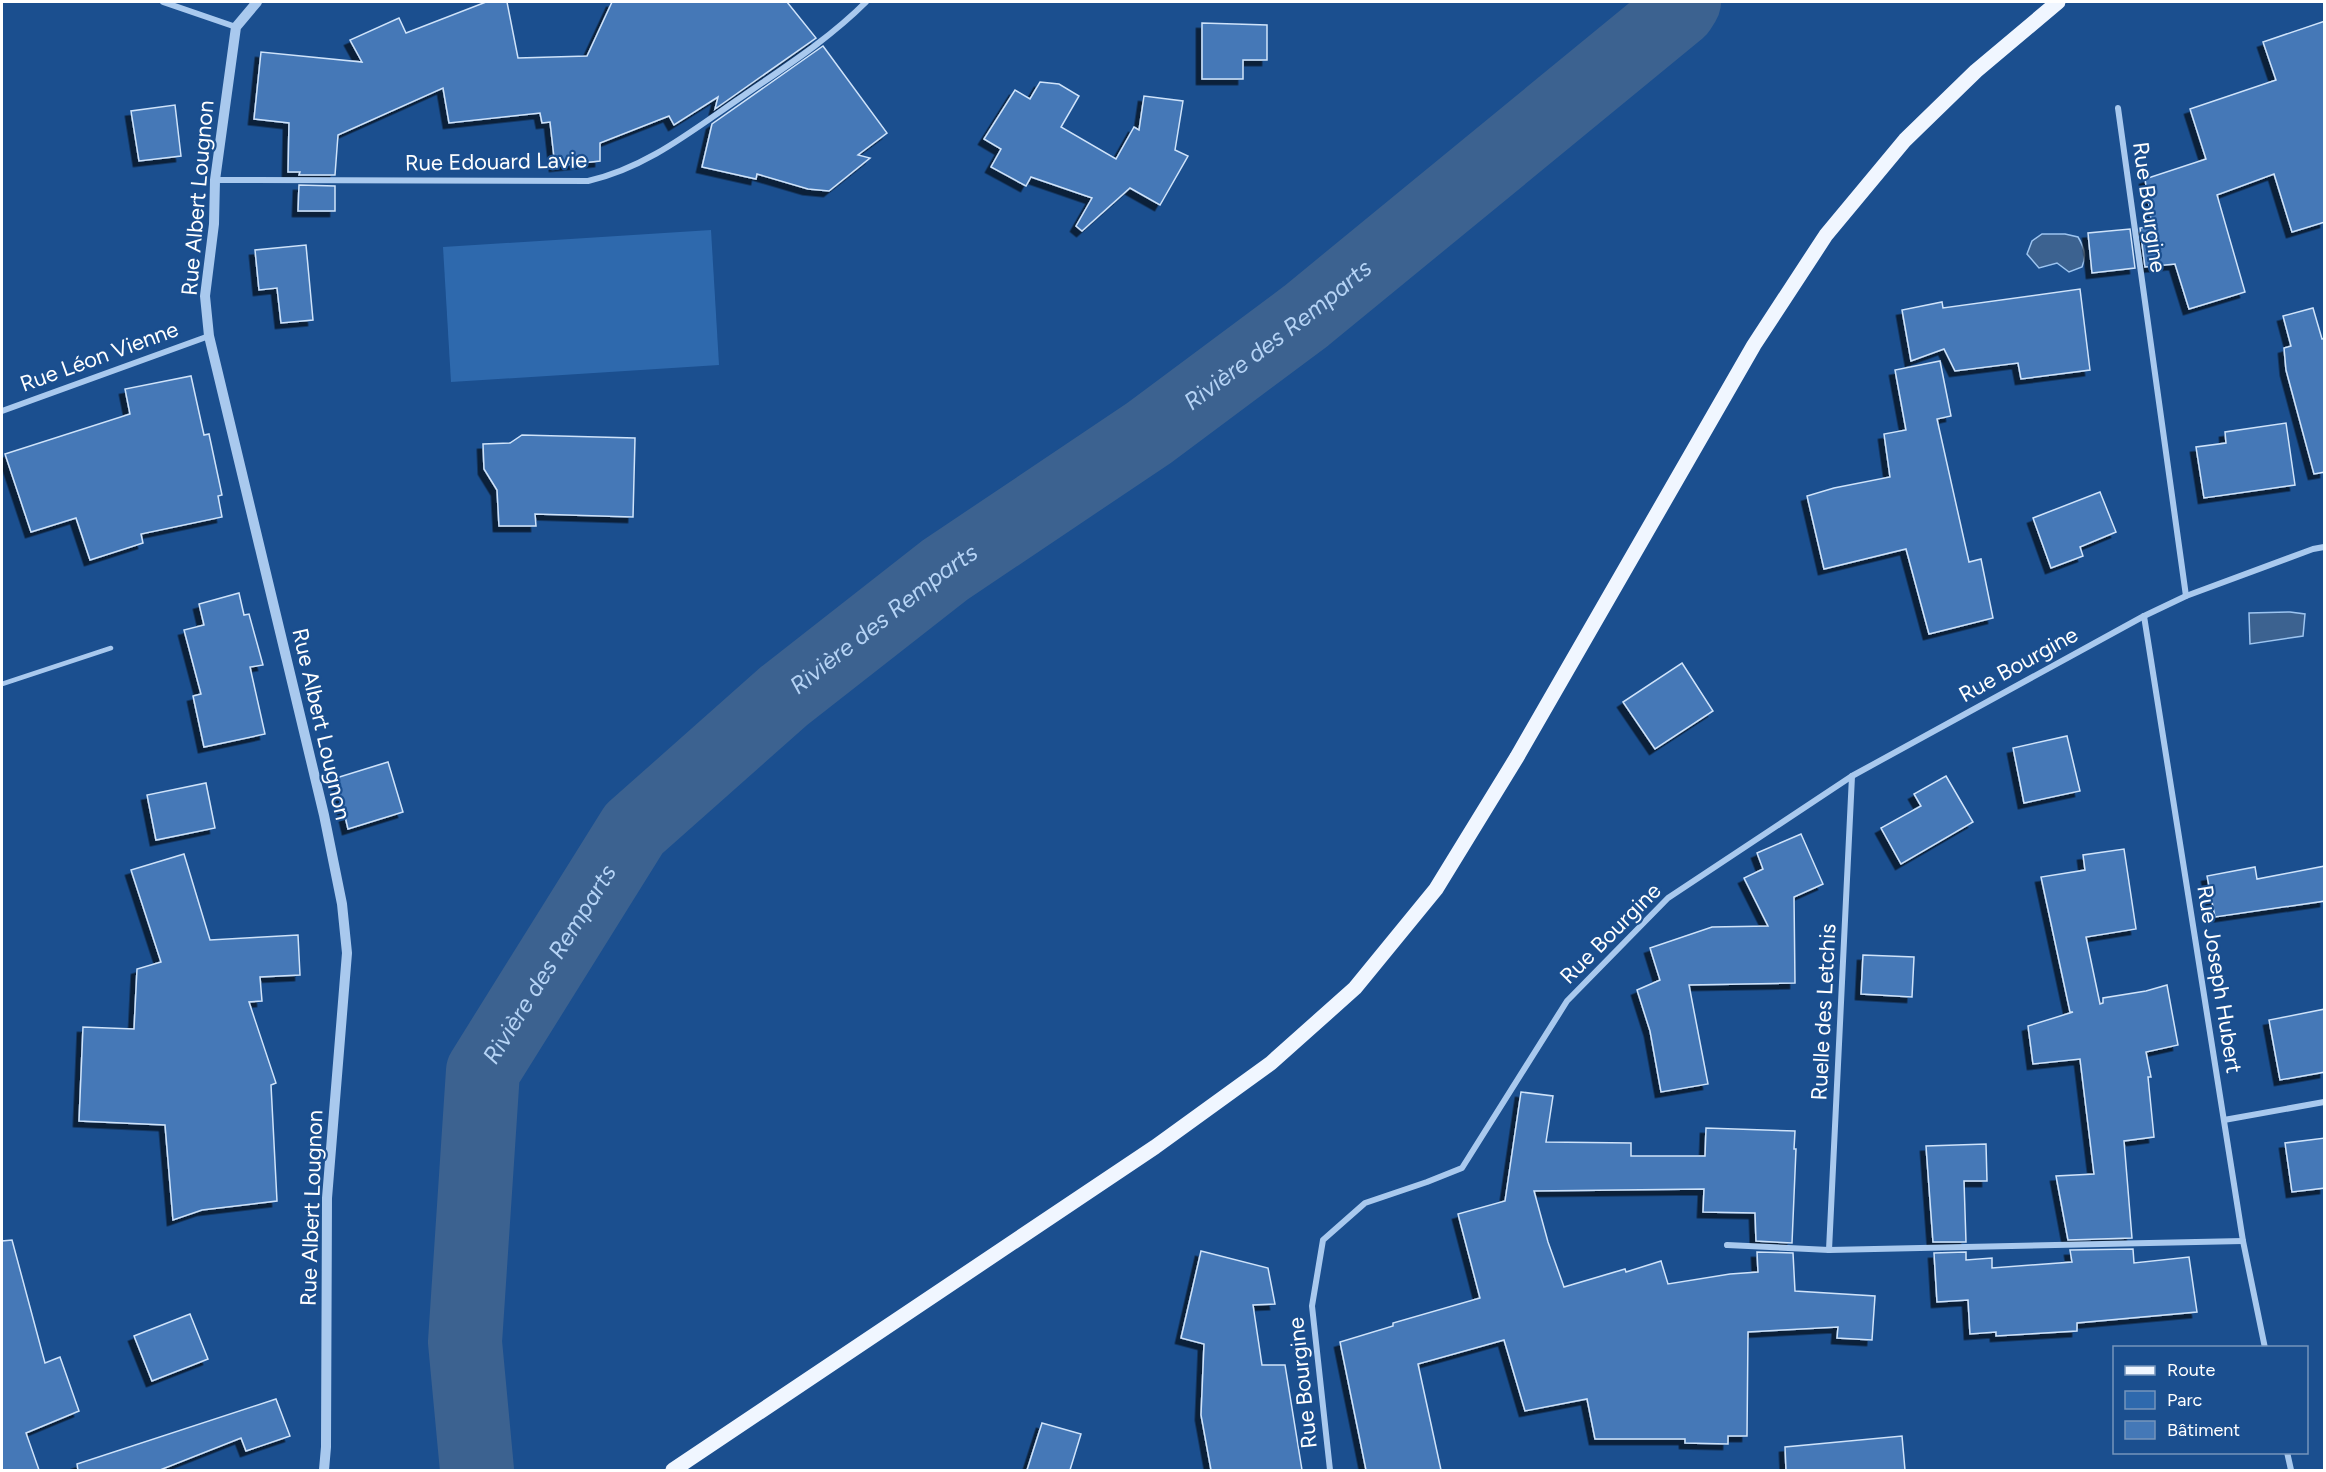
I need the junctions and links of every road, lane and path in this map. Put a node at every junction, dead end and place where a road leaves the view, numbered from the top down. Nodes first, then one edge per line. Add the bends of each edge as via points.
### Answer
1 (163, 2) edge
2 (257, 2) edge
3 (866, 2) edge
4 (2058, 2) edge
5 (236, 27) junction
6 (2118, 108) dead end
7 (215, 180) junction
8 (209, 336) junction
9 (2, 411) edge
10 (2325, 547) edge
11 (2186, 596) junction
12 (2144, 616) junction
13 (111, 648) dead end
14 (2, 684) edge
15 (1852, 776) junction
16 (2325, 1102) edge
17 (2224, 1120) junction
18 (2243, 1241) junction
19 (1727, 1245) dead end
20 (1830, 1250) junction
21 (2265, 1346) edge
22 (2287, 1454) edge
23 (324, 1470) edge
24 (673, 1470) edge
25 (1330, 1470) edge
26 (2291, 1470) edge

1 - 5 street
2 - 5 street
3 - 7 street, Rue Edouard Lavie via 798,58 670,146 612,175 588,181
4 - 24 main road via 1976,71 1905,140 1826,235 1754,345 1517,757 1436,889 1355,988 1271,1063 1155,1147
5 - 7 street, Rue Albert Lougnon
6 - 11 street, Rue Bourgine
7 - 8 street, Rue Albert Lougnon via 205,296
8 - 9 street, Rue Léon Vienne
8 - 23 street, Rue Albert Lougnon via 324,815 342,904 347,953 327,1198
10 - 11 street, Rue Bourgine
11 - 12 street, Rue Bourgine
12 - 15 street, Rue Bourgine
12 - 17 street, Rue Joseph Hubert
13 - 14 lane
15 - 20 street, Ruelle des Letchis
15 - 25 street, Rue Bourgine via 1668,898 1567,1001 1462,1168 1365,1203 1323,1240 1312,1306
16 - 17 street
17 - 18 street, Rue Joseph Hubert
18 - 20 street
18 - 21 street, Rue Joseph Hubert
19 - 20 street
22 - 26 street

